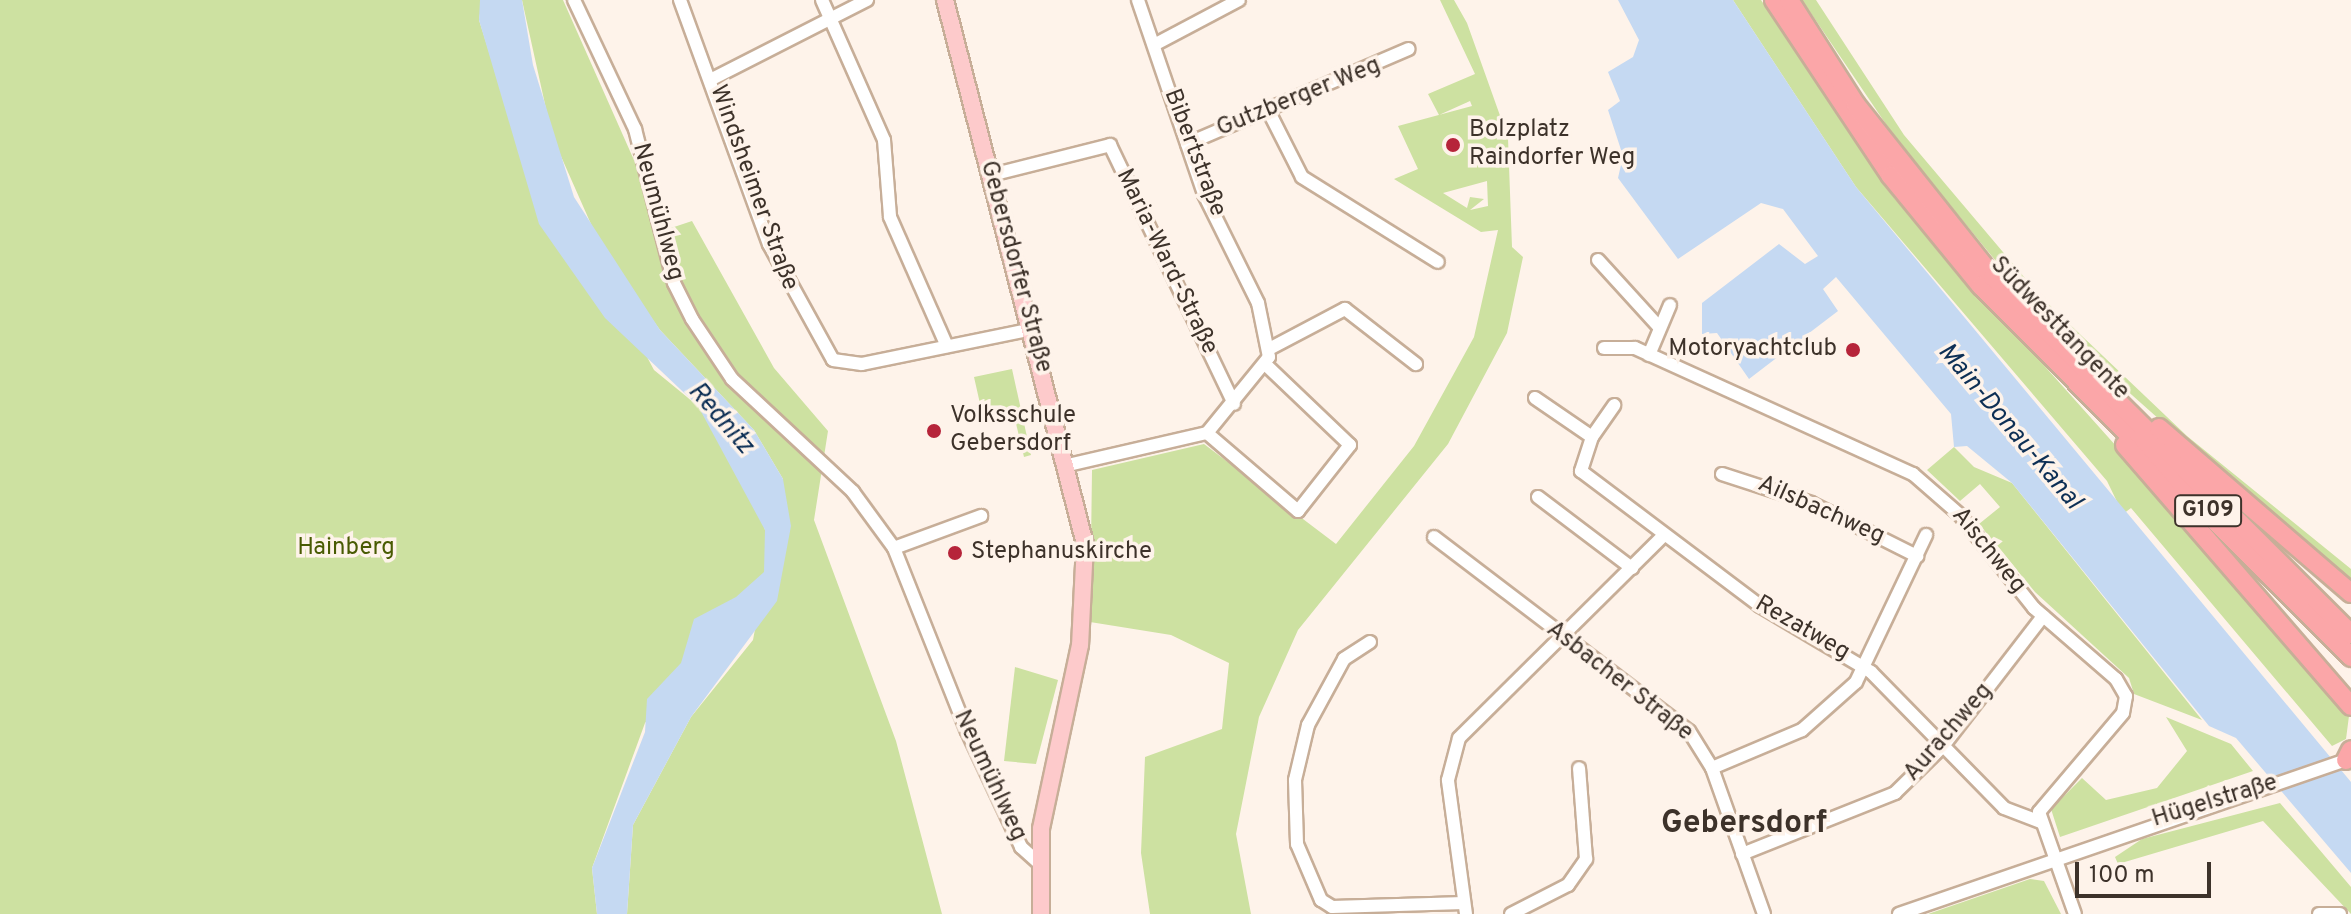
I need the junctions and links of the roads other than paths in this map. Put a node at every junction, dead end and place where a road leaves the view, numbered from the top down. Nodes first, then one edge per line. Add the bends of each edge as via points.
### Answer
1 (574, 0) edge
2 (680, 0) edge
3 (822, 0) edge
4 (867, 0) edge
5 (945, 0) edge
6 (1138, 0) edge
7 (1239, 0) edge
8 (1774, 0) edge
9 (1789, 0) edge
10 (829, 17) junction
11 (1154, 45) junction
12 (1409, 49) dead end
13 (712, 79) junction
14 (1268, 110) junction
15 (1187, 144) junction
16 (991, 175) junction
17 (1598, 260) dead end
18 (1438, 262) dead end
19 (1670, 305) dead end
20 (1659, 327) junction
21 (1032, 329) junction
22 (947, 346) junction
23 (1604, 348) dead end
24 (1269, 349) junction
25 (1649, 355) junction
26 (1416, 364) dead end
27 (1267, 366) junction
28 (2061, 369) junction
29 (1535, 398) dead end
30 (2114, 400) junction
31 (1234, 404) junction
32 (1614, 405) dead end
33 (1207, 433) junction
34 (1592, 437) junction
35 (1068, 465) junction
36 (1722, 474) dead end
37 (1538, 497) dead end
38 (981, 516) dead end
39 (1926, 535) dead end
40 (1434, 537) dead end
41 (1662, 537) junction
42 (894, 548) junction
43 (1917, 556) junction
44 (1632, 568) junction
45 (2351, 593) edge
46 (2043, 616) junction
47 (2351, 634) edge
48 (1561, 635) junction
49 (1370, 642) dead end
50 (2351, 657) edge
51 (1862, 665) junction
52 (2351, 706) edge
53 (1943, 746) junction
54 (2349, 756) edge
55 (1579, 768) dead end
56 (1712, 768) junction
57 (2040, 822) junction
58 (1742, 854) junction
59 (2052, 858) junction
60 (1039, 863) junction
61 (1465, 909) edge
62 (1041, 914) edge
63 (1511, 914) edge
64 (1764, 914) edge
65 (1899, 914) edge
66 (2075, 914) edge
67 (2319, 914) edge
68 (2340, 914) edge

1 - 42 street, Neumühlweg via 635,129 674,283 692,319 732,379 853,492
2 - 13 street, Windsheimer Straße
3 - 10 street
4 - 10 street
5 - 16 main road, Gebersdorfer Straße
6 - 11 street, Bibertstraße
7 - 11 street
8 - 28 highway, Südwesttangente / G109 via 1891,176
9 - 30 highway, Südwesttangente / G109 via 1856,105 1942,217
10 - 13 street
10 - 22 street via 884,140 890,217
11 - 15 street, Bibertstraße
12 - 14 street, Gutzberger Weg
13 - 22 street, Windsheimer Straße via 769,244 827,353 846,365
14 - 15 street, Gutzberger Weg
14 - 18 street via 1302,177
15 - 24 street, Bibertstraße via 1250,282
16 - 21 main road, Gebersdorfer Straße
16 - 31 street, Maria-Ward-Straße via 1110,145
17 - 20 street
19 - 20 street
20 - 25 street
21 - 22 street, Windsheimer Straße
21 - 35 main road, Gebersdorfer Straße
23 - 25 street, Aischweg
24 - 26 street via 1345,309
24 - 27 street, Bibertstraße
25 - 46 street, Aischweg via 1913,474 1960,515
27 - 31 street
27 - 33 street via 1350,445 1298,511
28 - 50 highway, Südwesttangente / G109
28 - 52 highway
29 - 34 street
30 - 45 highway via 2155,424
30 - 47 highway, Südwesttangente / G109
31 - 33 street
32 - 34 street, Rezatweg
33 - 35 street
34 - 41 street, Rezatweg via 1581,471
35 - 60 main road, Gebersdorfer Straße via 1085,544 1085,606
36 - 43 street, Ailsbachweg via 1811,503
37 - 44 street
38 - 42 street
39 - 43 street
40 - 48 street, Asbacher Straße
41 - 44 street
41 - 51 street, Rezatweg via 1777,617
42 - 60 street, Neumühlweg via 967,731 1021,847
43 - 51 street
44 - 48 street
46 - 53 street, Aurachweg
46 - 57 street, Aischweg via 2126,696 2113,729 2042,801
48 - 56 street, Asbacher Straße via 1689,731
48 - 61 street via 1472,720 1455,747 1448,780
49 - 61 street via 1344,659 1308,725 1295,780 1297,844 1321,900 1332,907
51 - 53 street, Rezatweg
51 - 56 street via 1856,682 1802,730
53 - 57 street, Rezatweg via 2004,808
53 - 58 street, Aurachweg via 1883,801
54 - 59 street, Hügelstraße
55 - 63 street via 1586,859 1568,885
56 - 58 street, Asbacher Straße
57 - 59 street
58 - 64 street, Asbacher Straße
59 - 65 street, Hügelstraße
59 - 66 street
60 - 62 main road, Gebersdorfer Straße
67 - 68 street

